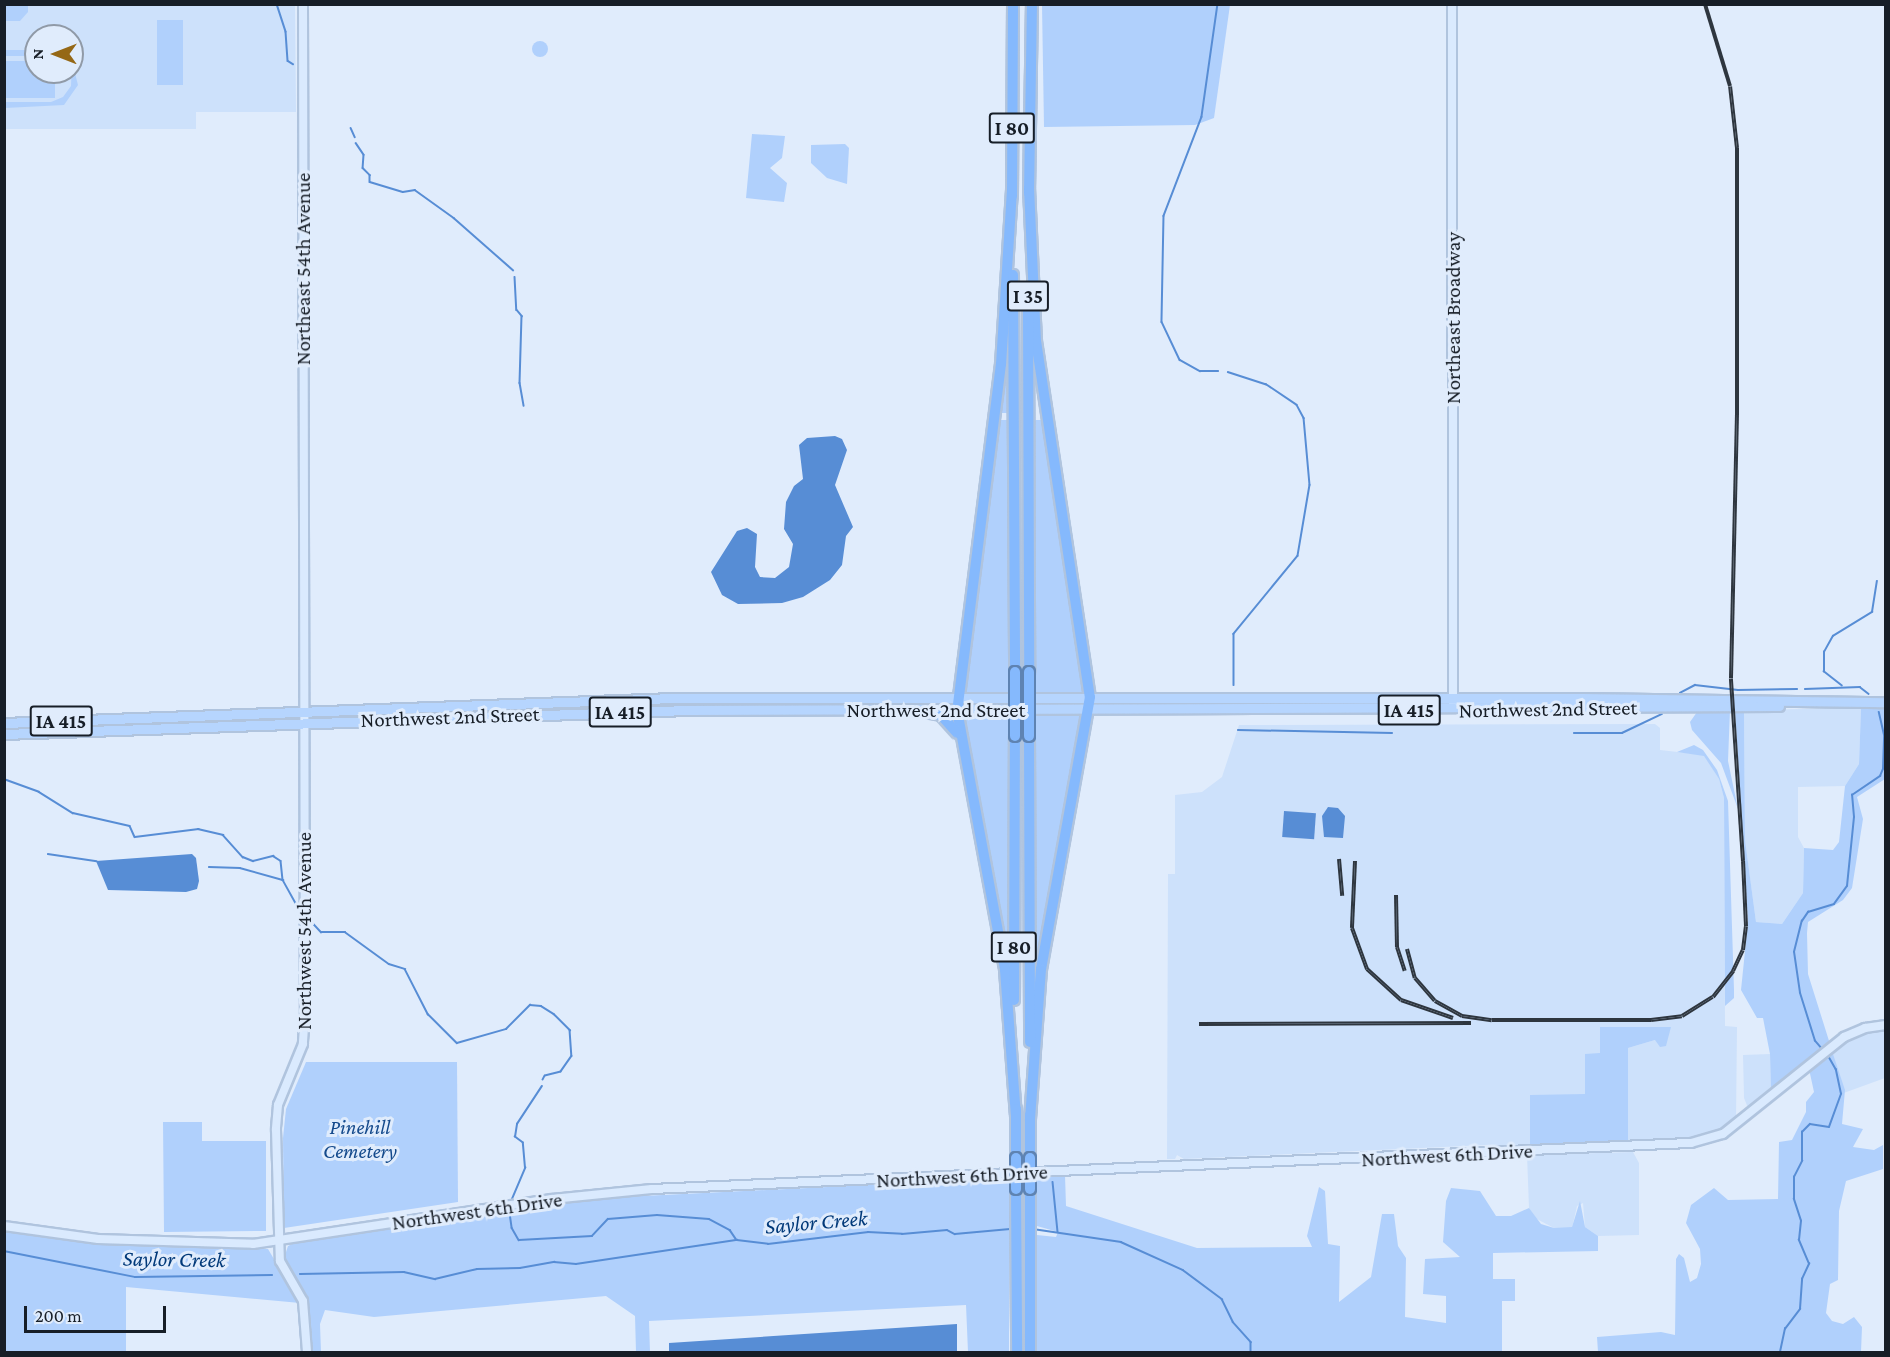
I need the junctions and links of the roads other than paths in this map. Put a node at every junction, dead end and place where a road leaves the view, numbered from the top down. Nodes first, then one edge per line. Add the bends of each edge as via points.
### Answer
1 (303, 4) edge
2 (1007, 4) edge
3 (1012, 4) edge
4 (1027, 4) edge
5 (1032, 4) edge
6 (1452, 4) edge
7 (1031, 65) junction
8 (1012, 66) junction
9 (1029, 188) junction
10 (1012, 190) junction
11 (1029, 404) joint
12 (303, 534) joint
13 (1090, 697) junction
14 (957, 698) junction
15 (1454, 698) junction
16 (1868, 702) junction
17 (1886, 702) edge
18 (1090, 709) junction
19 (915, 710) junction
20 (957, 710) junction
21 (1453, 710) junction
22 (304, 712) junction
23 (4, 723) edge
24 (304, 724) junction
25 (4, 734) edge
26 (962, 748) junction
27 (1886, 1025) edge
28 (1016, 1115) junction
29 (1030, 1119) junction
30 (4, 1226) edge
31 (278, 1241) junction
32 (307, 1353) edge
33 (1017, 1353) edge
34 (1030, 1353) edge

1 - 12 main road, Northeast 54th Avenue
2 - 8 highway
3 - 8 highway, I 80
4 - 7 highway, I 35
5 - 7 highway
6 - 15 main road, Northeast Broadway
7 - 9 highway, I 35
8 - 10 highway, I 80
9 - 11 highway, I 35
9 - 13 highway via 1036,341
10 - 14 highway via 996,404
10 - 28 highway, I 80, bridge
11 - 29 highway, I 80, bridge
12 - 22 main road, Northwest 54th Avenue
13 - 14 main road, Northwest 2nd Street / IA 415
13 - 15 main road, Northwest 2nd Street / IA 415
13 - 18 highway
14 - 20 highway
14 - 22 main road, Northwest 2nd Street / IA 415 via 593,699
15 - 16 main road, Northwest 2nd Street / IA 415
15 - 21 main road, Northeast Broadway
16 - 17 main road, Northwest 2nd Street / IA 415
16 - 21 main road, Northwest 2nd Street / IA 415
18 - 20 main road, Northwest 2nd Street / IA 415
18 - 21 main road, Northwest 2nd Street / IA 415
18 - 29 highway via 1041,969
19 - 20 main road, Northwest 2nd Street / IA 415
19 - 24 main road, Northwest 2nd Street / IA 415 via 661,711
19 - 26 highway via 948,720
20 - 26 highway
22 - 23 main road, Northwest 2nd Street / IA 415
22 - 24 main road, Northwest 54th Avenue
24 - 25 main road, Northwest 2nd Street / IA 415
24 - 31 main road, Northwest 54th Avenue via 304,1031 300,1054 276,1112
26 - 28 highway via 1005,970
27 - 31 main road, Northwest 6th Drive via 1846,1036 1729,1130 1712,1139 1691,1143 640,1190 552,1199
28 - 33 highway, I 80, bridge
29 - 34 highway, I 80, bridge
30 - 31 main road, Northwest 6th Drive via 98,1239 191,1245
31 - 32 main road, Northwest 54th Avenue via 282,1270 306,1311

